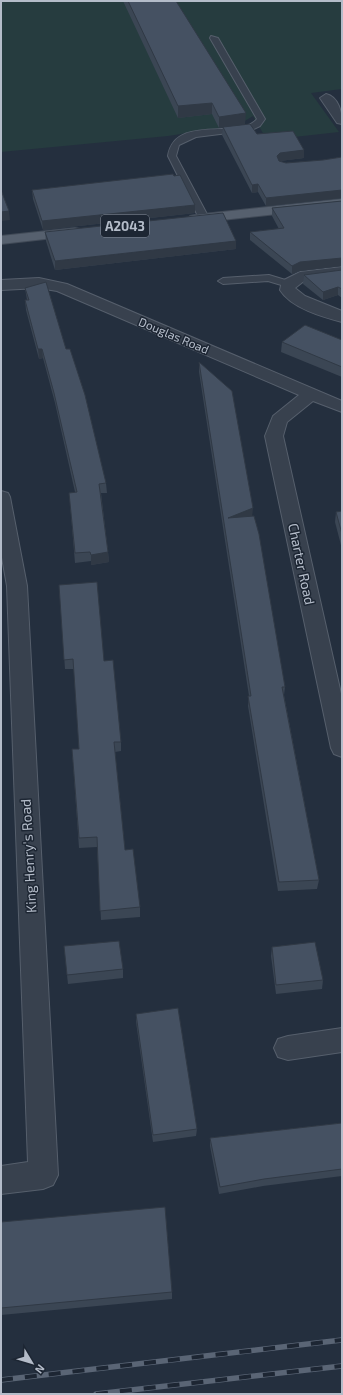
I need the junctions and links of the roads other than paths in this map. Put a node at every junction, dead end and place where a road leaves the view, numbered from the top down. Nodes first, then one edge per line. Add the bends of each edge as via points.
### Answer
1 (214, 38) dead end
2 (326, 98) dead end
3 (342, 120) edge
4 (342, 203) edge
5 (204, 218) junction
6 (181, 220) edge
7 (90, 230) edge
8 (1, 240) edge
9 (342, 272) edge
10 (222, 282) dead end
11 (288, 284) junction
12 (1, 285) edge
13 (342, 317) edge
14 (311, 394) junction
15 (342, 407) edge
16 (1, 496) edge
17 (9, 592) edge
18 (341, 741) edge
19 (342, 1040) edge
20 (288, 1048) dead end
21 (1, 1180) edge

1 - 5 lane via 261,119 249,128 192,135 180,140 173,148 172,156
2 - 3 street
4 - 5 main road
5 - 6 main road
7 - 8 main road, A2043
9 - 11 street via 300,277
10 - 11 lane via 269,278
11 - 13 street via 290,294
12 - 14 street, Douglas Road via 39,283 61,287
14 - 15 street, Douglas Road
14 - 18 street, Charter Road via 279,420 274,436
16 - 17 street, King Henry's Road
17 - 21 street, King Henry's Road via 42,1174
19 - 20 street

